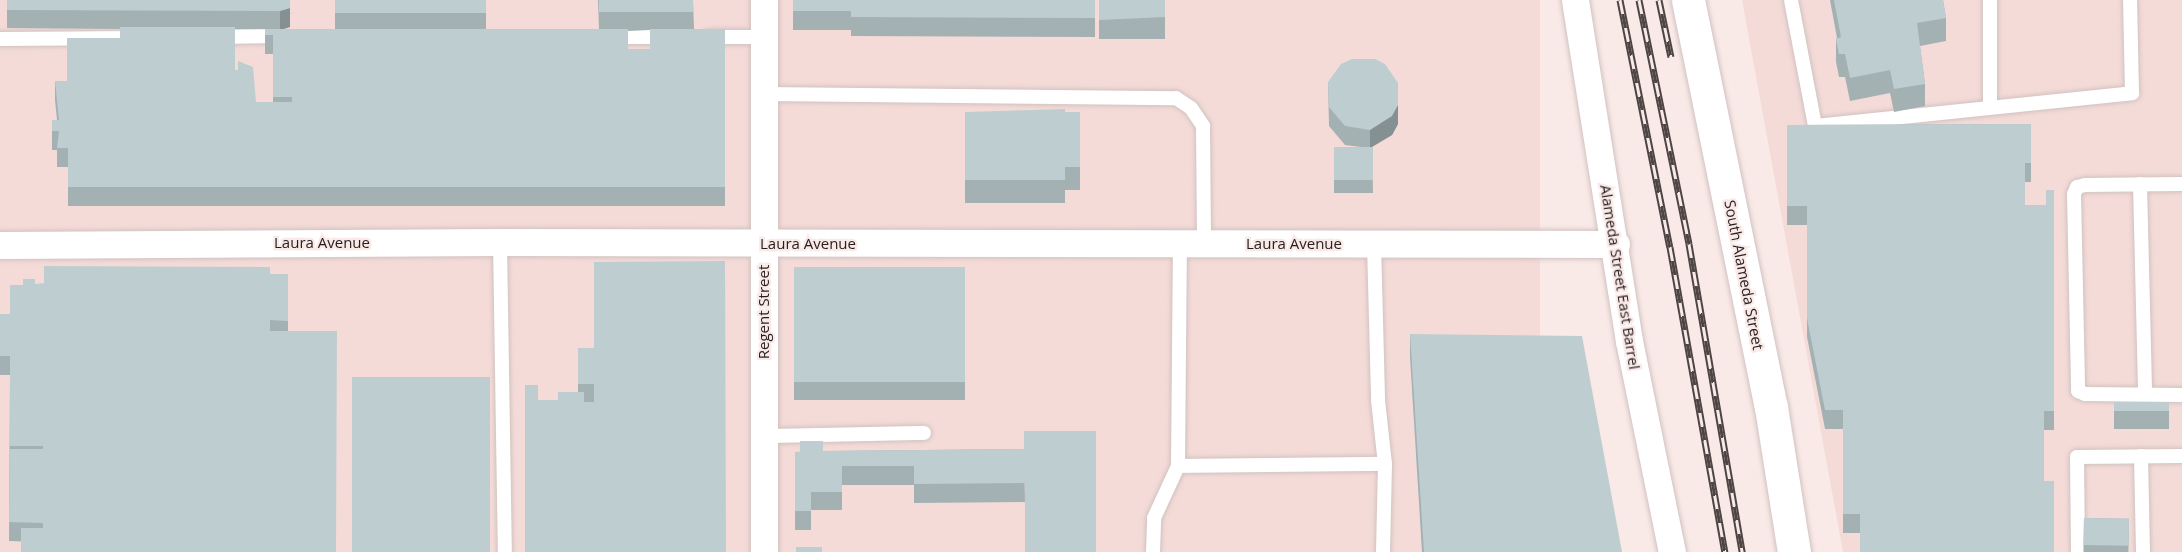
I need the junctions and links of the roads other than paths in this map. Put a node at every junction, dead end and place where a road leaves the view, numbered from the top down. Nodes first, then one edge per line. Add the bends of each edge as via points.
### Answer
1 (764, 0) edge
2 (1575, 0) edge
3 (1688, 0) edge
4 (1791, 0) edge
5 (1990, 0) edge
6 (2130, 0) edge
7 (293, 36) edge
8 (199, 37) edge
9 (599, 37) edge
10 (152, 38) edge
11 (764, 38) junction
12 (0, 39) edge
13 (764, 94) junction
14 (1990, 106) junction
15 (2140, 184) junction
16 (2182, 184) edge
17 (500, 242) junction
18 (764, 244) junction
19 (1192, 244) junction
20 (1374, 244) junction
21 (1616, 244) junction
22 (0, 245) edge
23 (2145, 394) junction
24 (2182, 395) edge
25 (924, 433) dead end
26 (764, 436) junction
27 (2141, 456) junction
28 (2182, 456) edge
29 (1385, 464) junction
30 (1178, 466) junction
31 (505, 552) edge
32 (764, 552) edge
33 (1153, 552) edge
34 (1383, 552) edge
35 (1672, 552) edge
36 (1794, 552) edge
37 (2078, 552) edge
38 (2143, 552) edge

1 - 11 street, Regent Street
2 - 21 street, Alameda Street East Barrel
3 - 36 main road, South Alameda Street via 1771,407
4 - 14 lane via 1815,126
5 - 14 lane
6 - 14 lane via 2132,93
7 - 8 lane
9 - 11 lane
10 - 12 lane
11 - 13 street, Regent Street
13 - 18 street, Regent Street
13 - 19 lane via 1176,98 1191,108 1203,126
15 - 16 lane
15 - 23 lane
15 - 23 lane via 2085,185 2074,194 2076,383 2078,391 2085,394
17 - 18 street, Laura Avenue
17 - 22 street, Laura Avenue
17 - 31 lane
18 - 19 street, Laura Avenue
18 - 26 street, Regent Street
19 - 20 street, Laura Avenue
19 - 30 lane
20 - 21 street, Laura Avenue
20 - 29 lane via 1378,400
21 - 35 street, Alameda Street East Barrel via 1629,341
23 - 24 lane
25 - 26 lane
26 - 32 street, Regent Street
27 - 28 lane
27 - 37 lane via 2078,457
27 - 38 lane
29 - 30 lane
29 - 34 lane
30 - 33 lane via 1154,518

